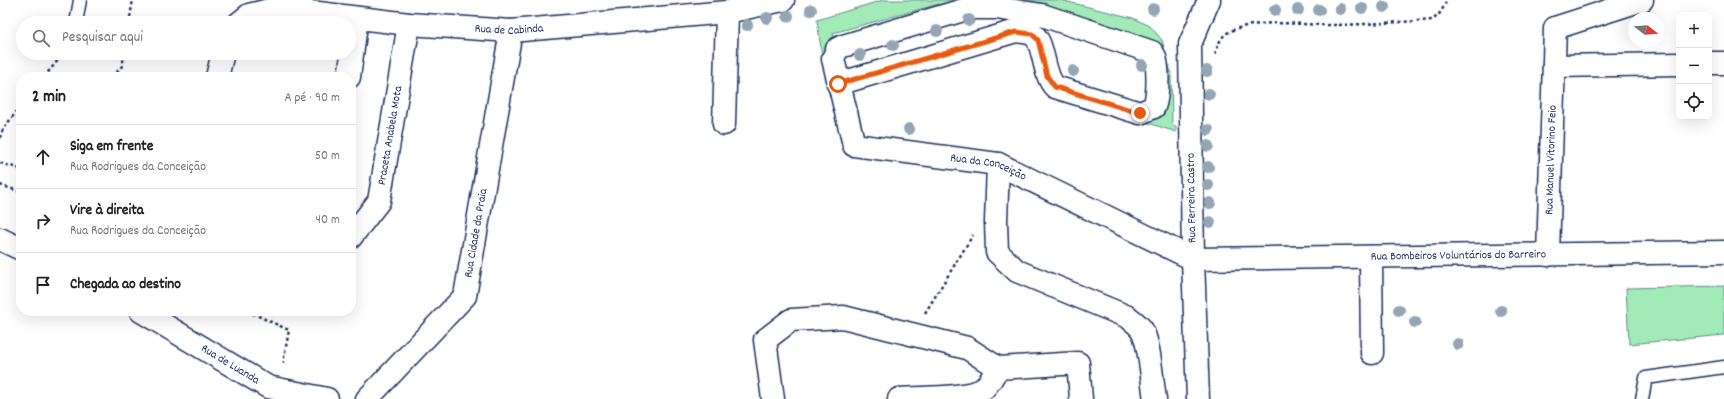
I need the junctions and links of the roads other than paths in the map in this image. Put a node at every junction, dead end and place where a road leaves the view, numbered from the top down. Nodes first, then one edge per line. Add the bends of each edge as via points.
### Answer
1 (80, 0) edge
2 (783, 0) edge
3 (1209, 0) edge
4 (1642, 0) edge
5 (727, 12) junction
6 (77, 16) edge
7 (248, 16) edge
8 (341, 16) edge
9 (357, 18) joint
10 (409, 24) junction
11 (356, 25) edge
12 (511, 31) junction
13 (221, 60) edge
14 (351, 60) edge
15 (1712, 63) edge
16 (1724, 63) edge
17 (1676, 64) edge
18 (1554, 66) junction
19 (218, 72) edge
20 (350, 72) edge
21 (838, 84) junction
22 (724, 124) dead end
23 (998, 164) junction
24 (356, 231) edge
25 (0, 239) edge
26 (16, 247) edge
27 (1724, 252) edge
28 (1548, 254) junction
29 (1371, 257) junction
30 (1193, 258) junction
31 (149, 316) edge
32 (1372, 354) dead end
33 (1724, 367) edge
34 (998, 368) junction
35 (268, 393) edge
36 (327, 399) edge
37 (367, 399) edge
38 (773, 399) edge
39 (899, 399) edge
40 (1081, 399) edge
41 (1155, 399) edge
42 (1198, 399) edge
43 (1642, 399) edge

1 - 6 lane
2 - 5 street, Rua de Cabinda
3 - 30 street, Rua Ferreira Castro via 1190,44
4 - 18 street, Rua Manuel Vitorino Feio via 1555,28
5 - 12 street, Rua de Cabinda
5 - 22 street
7 - 8 street, Rua de Cabinda via 277,8
9 - 10 street, Rua de Cabinda
9 - 11 street
10 - 12 street, Rua de Cabinda
10 - 24 street, Praceta Anabela Mota via 379,201
12 - 37 street, Rua Cidade da Praia via 465,296
13 - 19 street
14 - 20 street
15 - 16 street
17 - 18 street
18 - 28 street, Rua Manuel Vitorino Feio
21 - 21 street, Rua da Conceição via 1016,32 1032,34 1038,40 1047,76 1055,87 1140,113 1154,107 1157,99 1156,60 1152,52 1050,17 1023,11 970,8 843,46 837,50 833,59
21 - 23 street, Rua da Conceição via 854,145
23 - 30 street, Rua da Conceição
23 - 41 street via 997,252 1017,270 1136,322 1146,343
25 - 26 street
27 - 28 street, Rua Bombeiros Voluntários do Barreiro
28 - 29 street, Rua Bombeiros Voluntários do Barreiro
29 - 30 street, Rua Bombeiros Voluntários do Barreiro
29 - 32 street
30 - 42 street, Rua Ferreira Castro
31 - 35 street, Rua de Luanda
33 - 43 lane via 1646,378
34 - 38 street via 967,348 843,317 791,320 765,340
34 - 39 street via 983,390 961,398
34 - 40 street via 1078,364
35 - 36 street, Rua de Luanda

